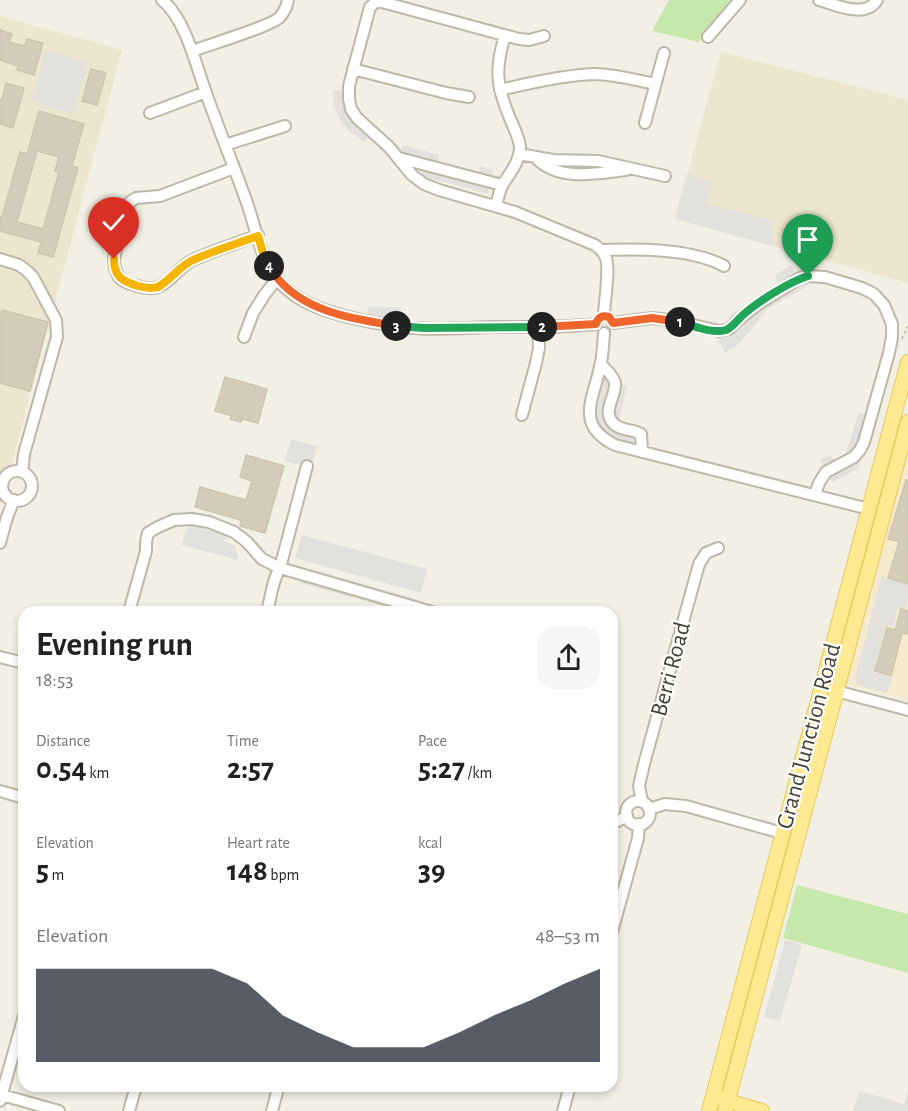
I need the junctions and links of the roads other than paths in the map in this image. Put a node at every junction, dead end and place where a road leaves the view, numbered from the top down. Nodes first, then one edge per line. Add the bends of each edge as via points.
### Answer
1 (162, 0) edge
2 (288, 0) edge
3 (740, 0) edge
4 (819, 0) edge
5 (877, 0) edge
6 (505, 35) junction
7 (544, 36) dead end
8 (708, 37) dead end
9 (192, 51) junction
10 (664, 53) dead end
11 (353, 69) junction
12 (655, 84) junction
13 (500, 90) junction
14 (206, 92) junction
15 (469, 97) dead end
16 (150, 113) dead end
17 (645, 123) dead end
18 (285, 126) dead end
19 (225, 144) junction
20 (519, 154) junction
21 (399, 158) junction
22 (234, 168) junction
23 (665, 176) dead end
24 (502, 185) junction
25 (496, 206) junction
26 (258, 236) junction
27 (601, 250) junction
28 (0, 259) edge
29 (724, 267) dead end
30 (278, 279) junction
31 (604, 321) junction
32 (538, 327) junction
33 (244, 337) dead end
34 (908, 362) edge
35 (601, 364) junction
36 (908, 393) edge
37 (897, 403) junction
38 (522, 415) dead end
39 (908, 422) edge
40 (642, 452) junction
41 (308, 466) dead end
42 (22, 472) junction
43 (1, 484) edge
44 (815, 495) junction
45 (14, 500) junction
46 (869, 509) junction
47 (884, 514) junction
48 (0, 543) edge
49 (718, 548) dead end
50 (280, 568) junction
51 (131, 606) edge
52 (269, 606) edge
53 (411, 606) edge
54 (0, 657) edge
55 (18, 662) edge
56 (822, 687) junction
57 (836, 691) junction
58 (908, 710) edge
59 (0, 791) edge
60 (18, 796) edge
61 (645, 805) junction
62 (627, 816) junction
63 (618, 821) edge
64 (639, 824) junction
65 (782, 833) junction
66 (797, 836) junction
67 (618, 910) edge
68 (18, 1037) edge
69 (134, 1092) edge
70 (277, 1092) dead end
71 (568, 1092) edge
72 (713, 1096) junction
73 (1, 1098) edge
74 (726, 1106) edge
75 (59, 1111) edge
76 (129, 1111) edge
77 (272, 1111) edge
78 (563, 1111) edge
79 (709, 1111) edge
80 (762, 1111) edge

1 - 9 street via 174,12
2 - 9 street via 279,18
3 - 8 street
4 - 5 street via 857,10 872,6
6 - 7 street via 530,40
6 - 11 street via 376,2 370,7
6 - 13 street via 498,56
9 - 14 street
10 - 12 street
11 - 15 street
11 - 21 street via 349,86 351,109
12 - 13 street via 593,74
12 - 17 street
13 - 20 street via 520,145
14 - 16 street
14 - 19 street
18 - 19 street
19 - 22 street
20 - 23 street via 535,157 556,171 573,174 632,169
20 - 24 street
21 - 24 street
21 - 25 street via 424,184
22 - 26 street
22 - 26 street via 160,196 130,202 114,267 124,282 155,289 191,261
24 - 25 street
25 - 27 street
26 - 30 street via 269,268
27 - 29 street via 684,253
27 - 31 street via 608,268
28 - 42 street via 27,271 57,320 57,337
30 - 32 street via 309,304 365,321 424,328
30 - 33 street via 253,313
31 - 32 street
31 - 35 street via 612,329 604,333
31 - 44 street via 652,318 718,331 729,329 761,302 808,276 825,277 874,294 885,305 892,337 864,442 854,458 826,472
32 - 38 street via 539,348
34 - 37 main road, Grand Junction Road
35 - 40 street via 615,384 609,416 618,427 641,434
35 - 40 street via 589,412 591,424 605,441
36 - 37 main road
37 - 46 main road, Grand Junction Road
39 - 47 main road, Grand Junction Road
40 - 44 street
41 - 50 street
42 - 43 street via 10,473
42 - 45 street via 30,478 31,492 24,499
43 - 45 street
44 - 46 street
45 - 48 street
46 - 47 main road
46 - 56 main road, Grand Junction Road
47 - 57 main road, Grand Junction Road
49 - 61 street, Berri Road via 706,554 699,564 639,786
50 - 51 street via 220,525 174,520 148,533
50 - 52 street via 273,580
50 - 53 street
54 - 55 street
56 - 57 main road
56 - 65 main road, Grand Junction Road
57 - 58 street
57 - 66 main road, Grand Junction Road
59 - 60 street
61 - 62 street via 635,801
61 - 64 street via 649,817
61 - 65 street via 686,806
62 - 63 street
62 - 64 street
64 - 67 street
65 - 66 main road
65 - 72 main road, Grand Junction Road
66 - 74 main road, Grand Junction Road
68 - 73 street
69 - 76 street
70 - 77 street
71 - 78 street
72 - 74 main road
72 - 79 main road, Grand Junction Road
73 - 75 street
74 - 80 main road

